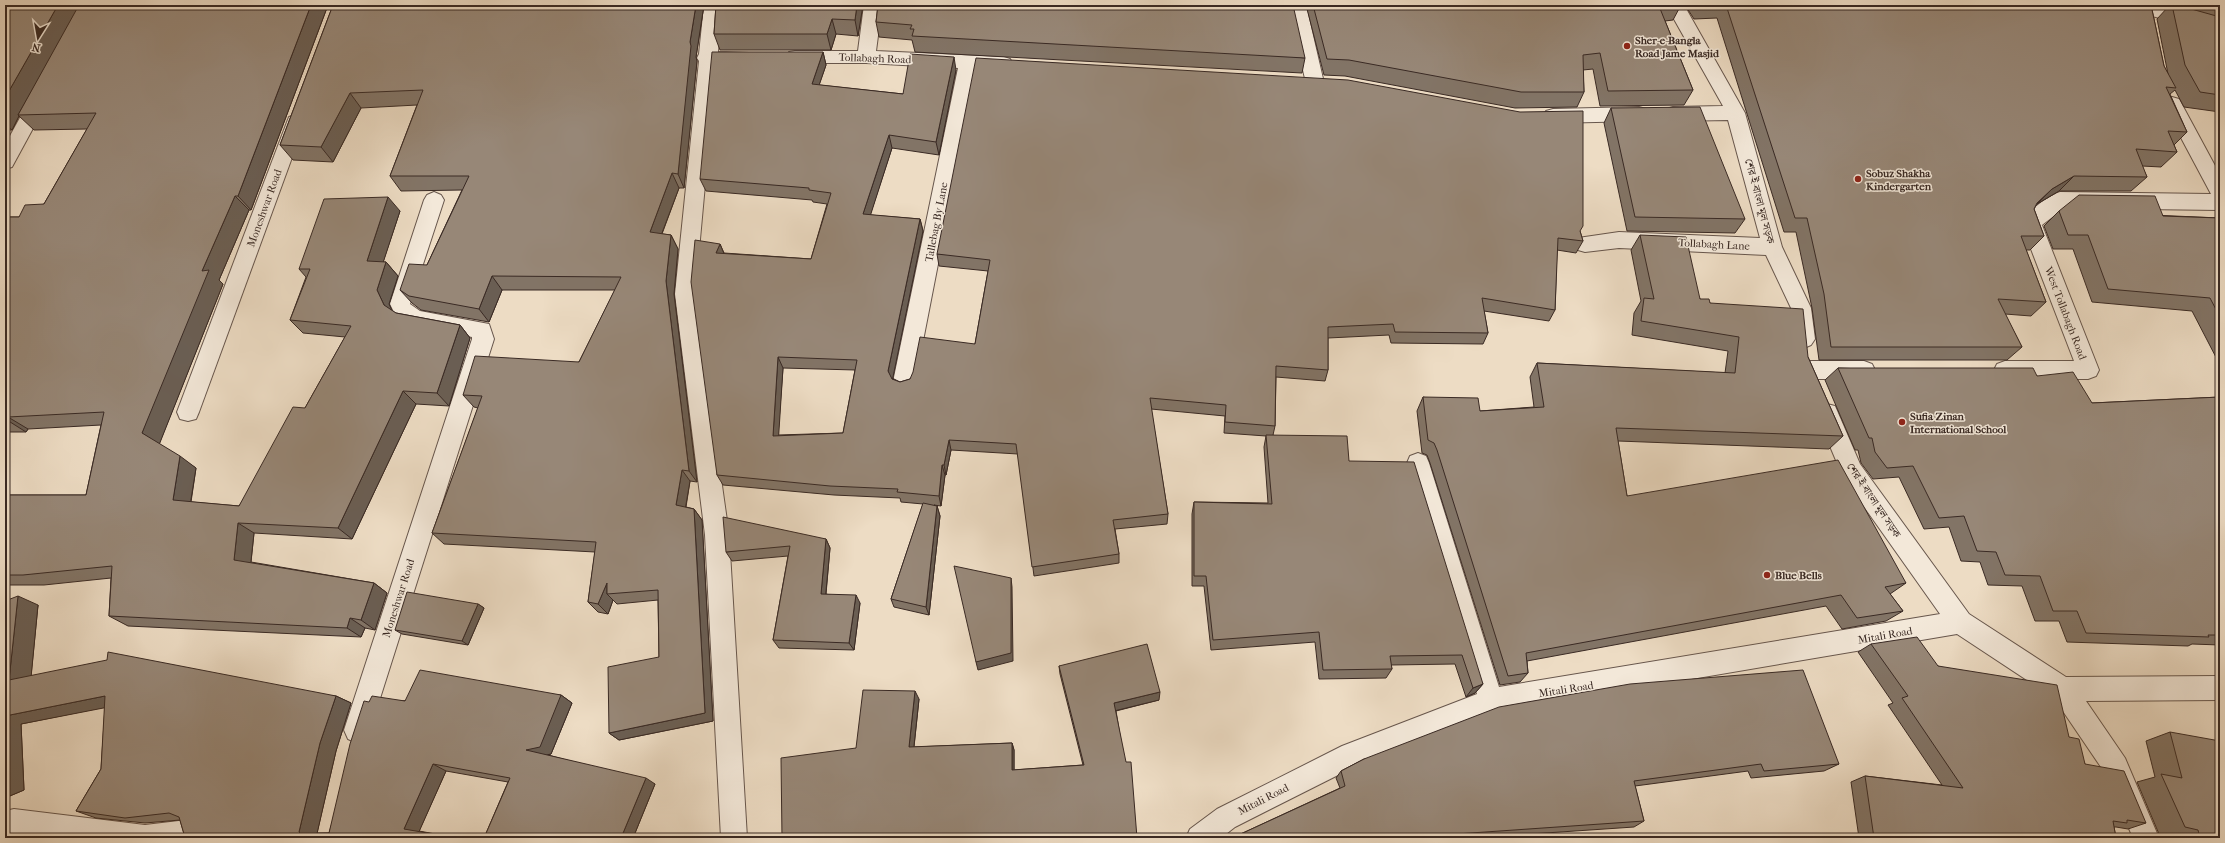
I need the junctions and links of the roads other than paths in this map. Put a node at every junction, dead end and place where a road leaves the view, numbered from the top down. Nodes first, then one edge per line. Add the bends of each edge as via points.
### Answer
1 (713, 5) edge
2 (873, 5) edge
3 (1297, 5) edge
4 (1675, 5) edge
5 (2145, 7) edge
6 (2220, 29) edge
7 (2149, 30) edge
8 (866, 57) junction
9 (706, 58) junction
10 (968, 62) junction
11 (1023, 65) edge
12 (51, 79) edge
13 (1314, 83) edge
14 (2163, 88) edge
15 (304, 101) edge
16 (1736, 113) junction
17 (1538, 116) edge
18 (5, 162) edge
19 (2220, 193) edge
20 (434, 200) dead end
21 (2220, 202) edge
22 (1585, 244) dead end
23 (1772, 247) junction
24 (1808, 370) junction
25 (1886, 370) edge
26 (1987, 370) edge
27 (904, 382) edge
28 (188, 412) dead end
29 (1418, 464) dead end
30 (1960, 622) junction
31 (2220, 688) edge
32 (2062, 689) junction
33 (1491, 701) junction
34 (350, 751) edge
35 (5, 824) edge
36 (189, 838) edge
37 (734, 838) edge
38 (1199, 838) edge
39 (2146, 838) edge

1 - 9 street
2 - 8 street
3 - 13 street
4 - 16 street, শের-ই-বাংলা মূল সড়ক
5 - 6 street
5 - 7 street
8 - 9 street, Tollabagh Road
8 - 10 street, Tollabagh Road
9 - 37 street via 685,294 717,535
10 - 11 street, Tollabagh Road
10 - 27 street, Tallebag By Lane
12 - 18 street
14 - 19 street
15 - 28 street, Moneshwar Road
16 - 17 street
16 - 23 street, শের-ই-বাংলা মূল সড়ক
20 - 34 street, Moneshwar Road via 400,304 404,312 415,319 482,330 483,340
21 - 26 street, West Tollabagh Road via 2060,200 2031,223 2088,370
22 - 23 street, Tollabagh Lane via 1619,240
23 - 24 street, শের-ই-বাংলা মূল সড়ক via 1801,308
24 - 25 street
24 - 30 street, শের-ই-বাংলা মূল সড়ক via 1852,470
29 - 33 street
30 - 32 street, শের-ই-বাংলা মূল সড়ক
30 - 33 street, Mitali Road
31 - 32 street
32 - 39 street, শের-ই-বাংলা মূল সড়ক via 2116,767
33 - 38 street, Mitali Road via 1351,755 1226,818
35 - 36 street via 14,822 145,838 187,834

